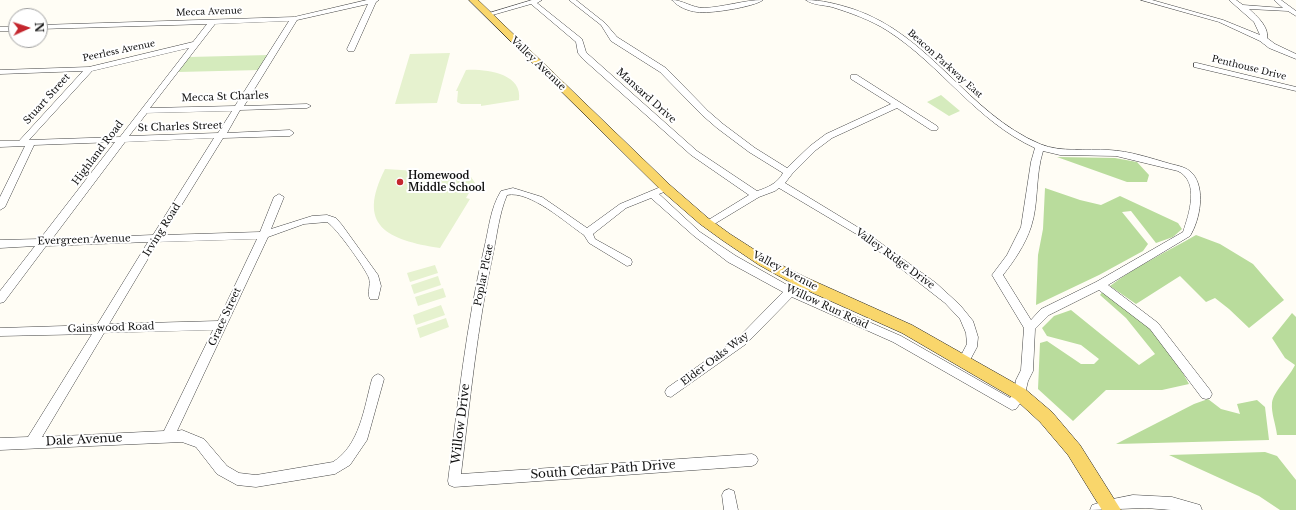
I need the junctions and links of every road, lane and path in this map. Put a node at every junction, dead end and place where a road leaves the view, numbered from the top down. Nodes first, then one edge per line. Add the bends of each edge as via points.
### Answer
1 (374, 0) edge
2 (474, 0) edge
3 (572, 0) edge
4 (675, 0) edge
5 (760, 0) edge
6 (809, 0) edge
7 (1144, 0) edge
8 (1232, 0) edge
9 (1277, 0) edge
10 (536, 1) edge
11 (1242, 8) junction
12 (1288, 8) junction
13 (489, 14) junction
14 (1296, 14) edge
15 (294, 19) junction
16 (213, 21) junction
17 (48, 27) edge
18 (1263, 39) junction
19 (195, 44) junction
20 (351, 49) dead end
21 (1296, 57) edge
22 (1196, 65) dead end
23 (89, 69) junction
24 (0, 72) edge
25 (854, 77) dead end
26 (1296, 89) edge
27 (896, 105) junction
28 (307, 106) dead end
29 (237, 108) junction
30 (143, 111) junction
31 (934, 128) dead end
32 (290, 133) dead end
33 (221, 136) junction
34 (122, 140) junction
35 (26, 143) junction
36 (0, 144) edge
37 (1040, 147) junction
38 (788, 172) junction
39 (779, 184) junction
40 (666, 188) junction
41 (653, 194) junction
42 (756, 195) junction
43 (279, 197) dead end
44 (0, 207) edge
45 (708, 224) junction
46 (587, 233) junction
47 (264, 235) junction
48 (156, 238) junction
49 (44, 242) junction
50 (0, 244) edge
51 (627, 262) dead end
52 (800, 281) junction
53 (1100, 285) junction
54 (791, 292) junction
55 (374, 296) dead end
56 (0, 299) edge
57 (222, 324) junction
58 (1030, 328) junction
59 (100, 329) junction
60 (0, 332) edge
61 (964, 361) junction
62 (468, 367) joint
63 (378, 379) dead end
64 (671, 392) dead end
65 (1020, 394) junction
66 (1206, 394) dead end
67 (168, 436) junction
68 (31, 443) junction
69 (0, 444) edge
70 (752, 460) dead end
71 (454, 481) joint
72 (729, 496) dead end
73 (1106, 508) edge
74 (731, 510) edge
75 (1195, 510) edge

1 - 15 street, Mecca Avenue
1 - 20 street
2 - 13 main road, Valley Avenue
3 - 38 street via 603,24 614,39 663,70 720,126
4 - 5 street via 697,10 710,10
6 - 37 street, Beacon Parkway East via 850,10 898,34 987,115 1018,137
7 - 18 street via 1202,15
8 - 11 street
9 - 12 street
10 - 13 street
10 - 42 street, Mansard Drive via 579,41 582,53 586,57 666,130 694,153
11 - 12 street
11 - 18 street via 1258,22 1263,31
12 - 14 street
13 - 40 main road, Valley Avenue
15 - 16 street, Mecca Avenue
15 - 29 street, Irving Road
16 - 17 street, Mecca Avenue
16 - 19 street, Highland Road
18 - 21 street
19 - 23 street, Peerless Avenue
19 - 30 street, Highland Road
22 - 26 street, Penthouse Drive
23 - 24 street, Peerless Avenue
23 - 35 street, Stuart Street
25 - 27 street
27 - 31 street
27 - 38 street via 829,136 812,148
28 - 29 street, Mecca St Charles
29 - 30 street, Mecca St Charles
29 - 33 street, Irving Road
30 - 34 street, Highland Road
32 - 33 street, St Charles Street
33 - 34 street, St Charles Street
33 - 48 street, Irving Road
34 - 35 street, St Charles Street
34 - 49 street, Highland Road
35 - 36 street, St Charles Street
35 - 44 street, Stuart Street
37 - 53 street, Beacon Parkway East via 1058,152 1124,155 1183,170 1194,183 1194,215 1187,234
37 - 58 street via 1035,162 1026,227 1011,257 997,275
38 - 39 street
39 - 42 street
39 - 61 street, Valley Ridge Drive via 872,240 954,306 967,320 972,334 973,345
40 - 41 street
40 - 45 main road, Valley Avenue
41 - 46 street via 623,206
41 - 54 street, Willow Run Road via 697,234 732,259
42 - 45 street
43 - 47 street, Grace Street
45 - 52 main road, Valley Avenue via 764,262
46 - 51 street via 592,241
46 - 62 street, Poplar Plcae via 539,199 513,191 504,193 498,204 483,272
47 - 48 street, Evergreen Avenue
47 - 55 street via 286,226 328,218 335,222 373,275 376,286
47 - 57 street, Grace Street
48 - 49 street, Evergreen Avenue
48 - 59 street, Irving Road
49 - 50 street, Evergreen Avenue
49 - 56 street, Highland Road
52 - 54 street, Elder Oaks Way
52 - 61 main road, Valley Avenue via 907,329
53 - 58 street via 1045,312
53 - 66 street via 1154,326
54 - 64 street, Elder Oaks Way via 742,341
54 - 65 street, Willow Run Road via 897,339 1012,405
57 - 59 street, Gainswood Road
57 - 67 street, Grace Street
58 - 65 street via 1027,371 1022,380
59 - 60 street, Gainswood Road
59 - 68 street, Irving Road
61 - 65 main road, Valley Avenue
62 - 71 street, Willow Drive
63 - 67 street, Dale Avenue via 363,436 346,461 335,468 256,481 237,479 222,470 200,443 182,436
65 - 73 main road, Valley Avenue via 1046,417 1074,450
67 - 68 street, Dale Avenue
68 - 69 street, Dale Avenue
70 - 71 street, South Cedar Path Drive
72 - 74 street
73 - 75 street via 1158,502

